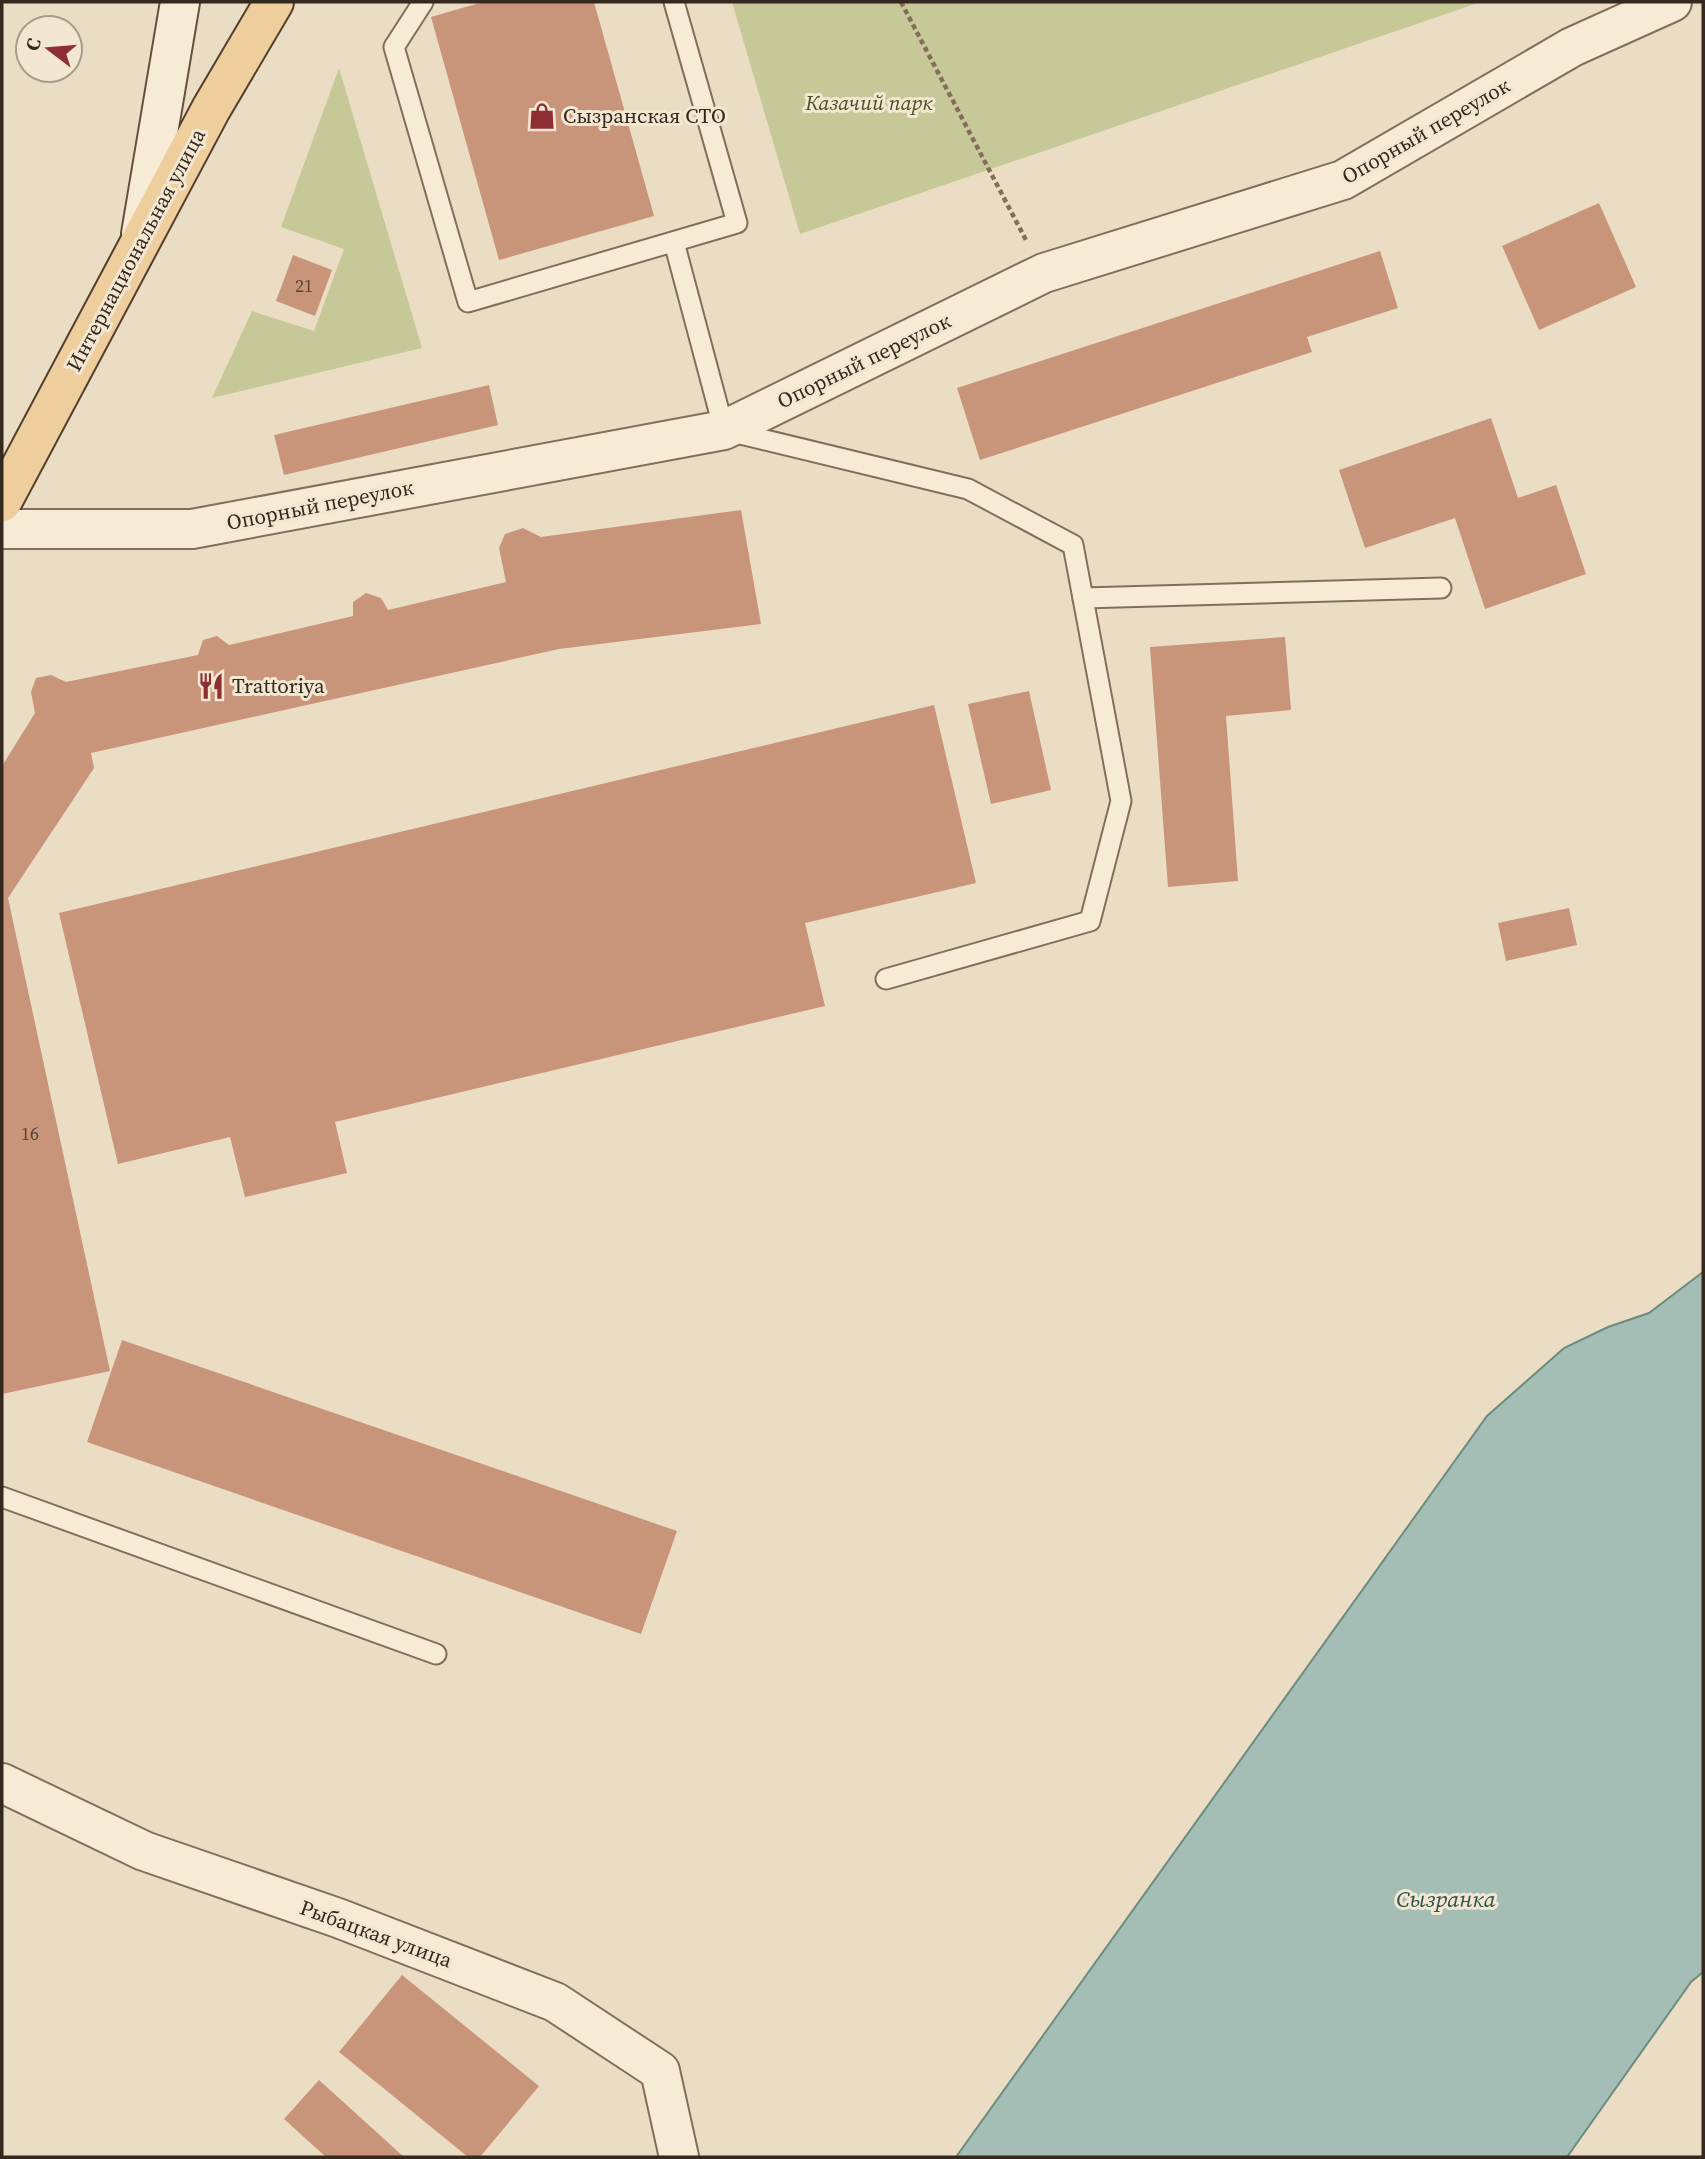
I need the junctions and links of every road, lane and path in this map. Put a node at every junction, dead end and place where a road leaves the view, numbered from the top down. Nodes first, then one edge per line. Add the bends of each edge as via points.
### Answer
1 (180, 2) edge
2 (274, 2) edge
3 (424, 2) edge
4 (674, 2) edge
5 (901, 2) edge
6 (1672, 2) edge
7 (139, 242) junction
8 (674, 242) junction
9 (1044, 273) junction
10 (724, 430) junction
11 (2, 502) edge
12 (2, 528) edge
13 (1441, 588) dead end
14 (1083, 598) junction
15 (886, 979) dead end
16 (2, 1497) edge
17 (436, 1654) dead end
18 (2, 1783) edge
19 (679, 2157) edge

1 - 7 street
2 - 7 main road, Интернациональная улица
3 - 8 lane via 394,47 468,302
4 - 8 lane via 737,223
5 - 9 path
6 - 9 street, Опорный переулок via 1572,47 1343,180
7 - 11 main road, Интернациональная улица
8 - 10 lane
9 - 10 street, Опорный переулок
10 - 12 street, Опорный переулок via 192,529
10 - 14 lane via 968,489 1073,545
13 - 14 lane
14 - 15 lane via 1121,801 1090,921
16 - 17 lane
18 - 19 street, Рыбацкая улица via 144,1851 338,1918 555,2002 660,2071

